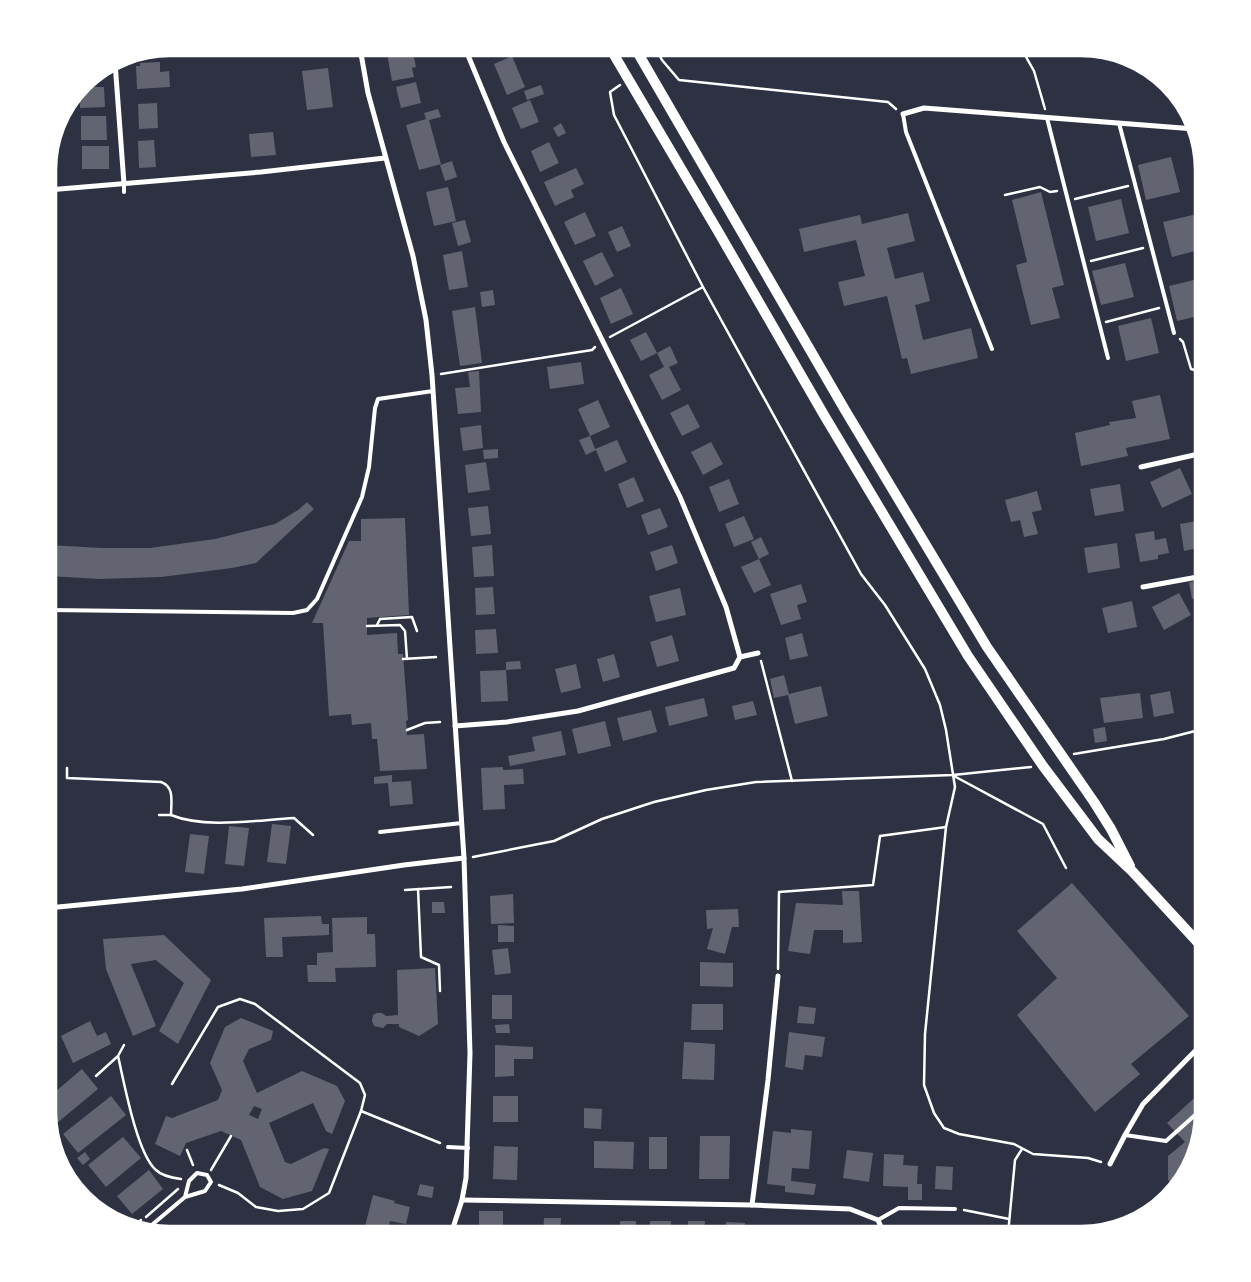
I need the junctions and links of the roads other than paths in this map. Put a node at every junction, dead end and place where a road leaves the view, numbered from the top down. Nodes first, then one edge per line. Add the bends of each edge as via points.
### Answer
1 (361, 56) edge
2 (468, 56) edge
3 (614, 56) edge
4 (640, 56) edge
5 (116, 71) edge
6 (903, 114) joint
7 (1047, 118) junction
8 (1119, 123) junction
9 (1187, 129) edge
10 (385, 158) junction
11 (124, 184) junction
12 (56, 189) edge
13 (124, 192) dead end
14 (1174, 333) dead end
15 (992, 349) dead end
16 (1108, 358) dead end
17 (433, 391) junction
18 (1195, 455) edge
19 (1141, 467) dead end
20 (1195, 578) edge
21 (1144, 587) dead end
22 (56, 610) edge
23 (758, 653) road end
24 (740, 657) junction
25 (455, 726) junction
26 (462, 822) junction
27 (380, 832) dead end
28 (464, 858) junction
29 (1132, 871) junction
30 (56, 907) edge
31 (1195, 938) edge
32 (778, 976) road end
33 (1195, 1052) edge
34 (1195, 1116) edge
35 (1124, 1135) junction
36 (448, 1147) road end
37 (468, 1148) junction
38 (1110, 1164) road end
39 (186, 1197) junction
40 (462, 1200) junction
41 (752, 1205) junction
42 (955, 1209) road end
43 (878, 1220) junction
44 (152, 1225) edge
45 (454, 1226) edge
46 (881, 1226) edge

1 - 10 street
2 - 24 street via 504,142 680,498 726,607
3 - 29 main road via 968,656 1042,766 1098,839
4 - 29 main road via 845,410 987,646 1112,829
5 - 11 street
6 - 7 street via 924,108
6 - 15 lane via 906,132
7 - 8 street
7 - 16 lane
8 - 9 street
8 - 14 lane
10 - 11 street
10 - 17 street via 413,256 426,320
11 - 12 street
11 - 13 lane
17 - 22 lane via 378,399 362,498 317,598 307,610 293,613
17 - 25 street
18 - 19 street
20 - 21 street
23 - 24 street
24 - 25 street via 734,668 578,711
25 - 26 street
26 - 27 lane
26 - 28 street
28 - 30 street via 242,890
28 - 37 street via 470,1053
29 - 31 main road
32 - 41 street
33 - 35 street via 1143,1104
34 - 35 lane via 1166,1141
35 - 38 street
36 - 37 lane
37 - 40 street
39 - 39 lane via 189,1181 197,1173 207,1175 211,1182 205,1191
39 - 44 lane
40 - 41 street
40 - 45 street
41 - 43 street via 850,1209
42 - 43 lane via 899,1208
43 - 46 street

